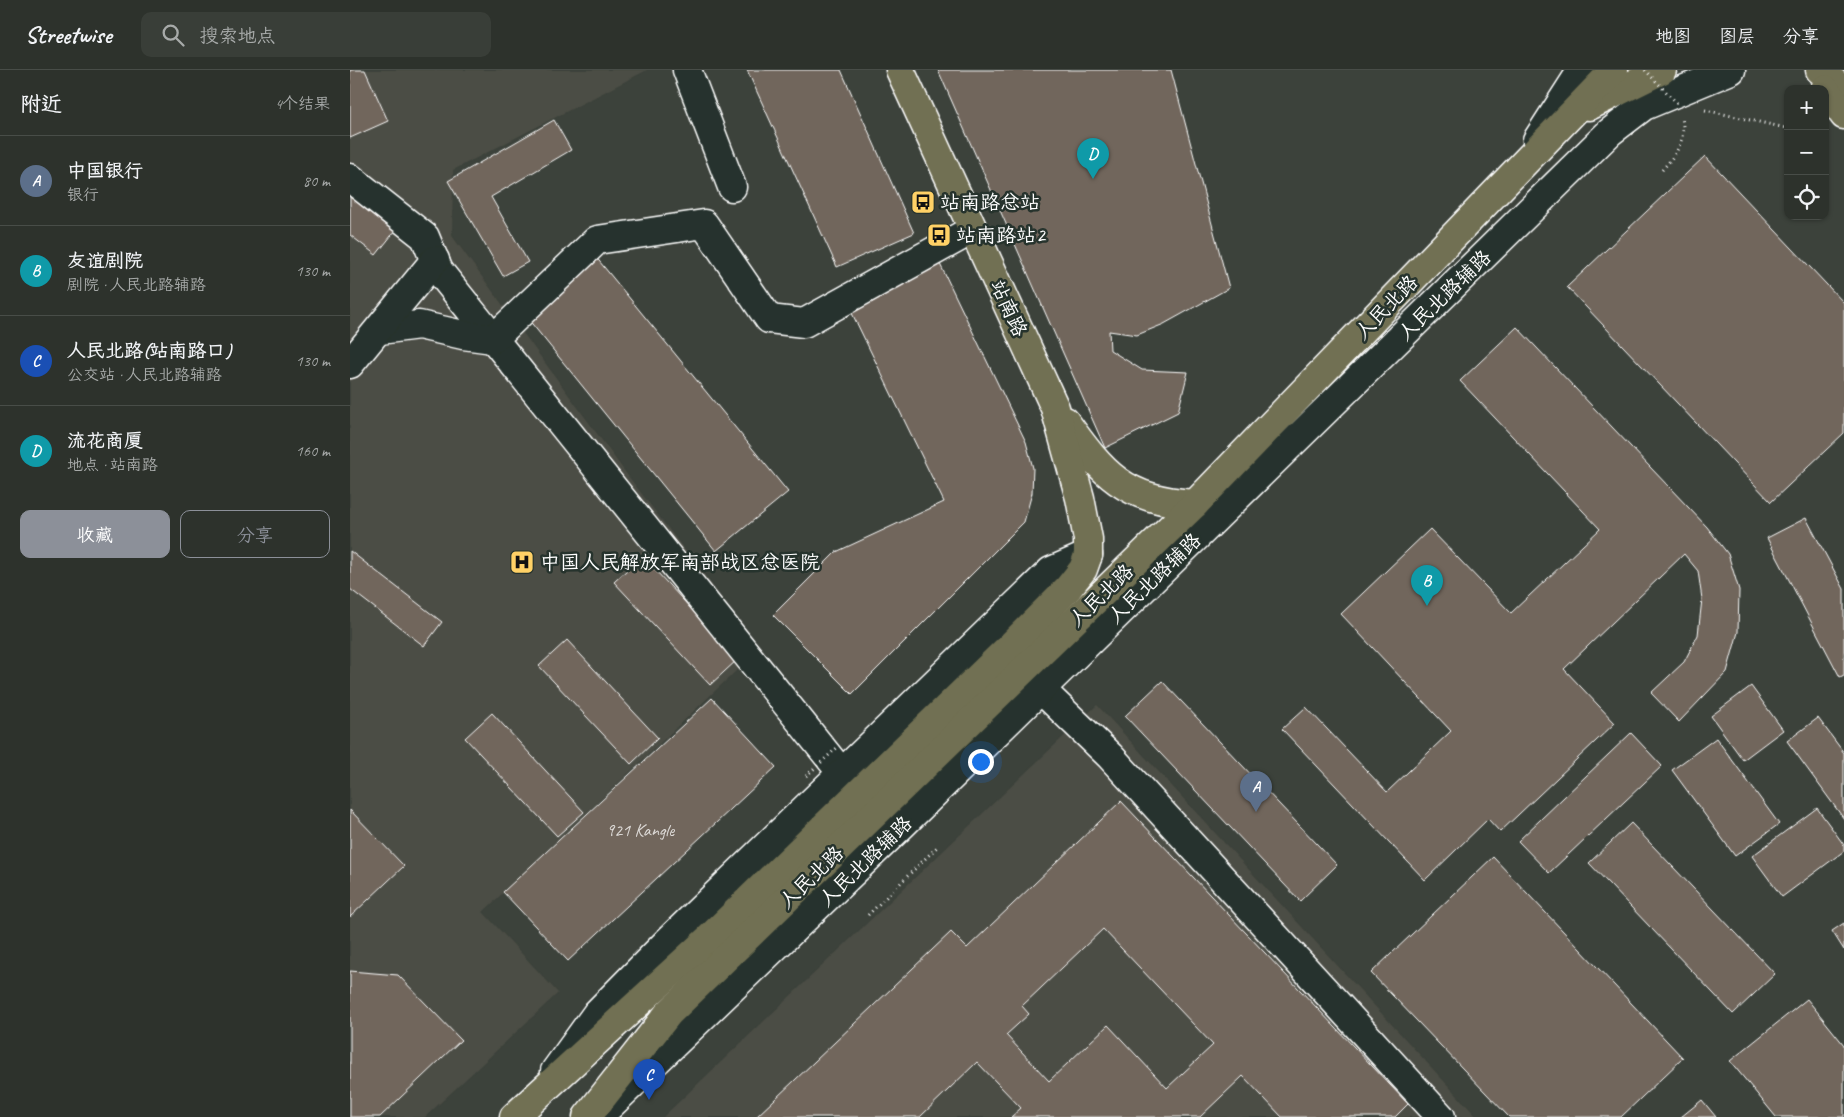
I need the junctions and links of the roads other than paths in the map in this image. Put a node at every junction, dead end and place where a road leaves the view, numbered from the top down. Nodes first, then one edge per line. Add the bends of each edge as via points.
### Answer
1 (687, 70) edge
2 (900, 70) edge
3 (1582, 70) edge
4 (1614, 70) edge
5 (1662, 70) edge
6 (1731, 70) edge
7 (1811, 70) edge
8 (1820, 70) edge
9 (1822, 85) edge
10 (1844, 91) edge
11 (1829, 94) edge
12 (1844, 115) edge
13 (1570, 116) junction
14 (1517, 171) junction
15 (350, 178) edge
16 (732, 187) dead end
17 (972, 230) junction
18 (434, 260) junction
19 (380, 330) junction
20 (493, 338) junction
21 (1337, 357) junction
22 (350, 364) edge
23 (1357, 378) junction
24 (1055, 408) junction
25 (1194, 504) junction
26 (1088, 555) junction
27 (1031, 680) junction
28 (870, 745) junction
29 (840, 759) junction
30 (888, 765) junction
31 (538, 1095) junction
32 (514, 1117) edge
33 (587, 1117) edge
34 (598, 1117) edge
35 (1441, 1117) edge

1 - 16 street
2 - 17 main road, 站南路
3 - 14 street
4 - 13 main road, 人民北路
5 - 13 main road
6 - 23 street, 人民北路辅路 via 1644,106 1610,132
7 - 9 main road
8 - 10 main road
11 - 12 main road
13 - 14 main road, 人民北路
14 - 21 main road, 人民北路
15 - 18 street via 425,237
17 - 20 street via 804,323 769,319 704,224 597,240
17 - 24 main road, 站南路
18 - 19 street
18 - 20 street via 439,271
19 - 20 street via 419,325
19 - 22 street
20 - 29 street
21 - 23 street
21 - 25 main road, 人民北路
23 - 27 street, 人民北路辅路
24 - 25 main road via 1108,475 1149,497 1170,503
24 - 26 main road, 站南路 via 1080,498
25 - 27 main road, 人民北路
26 - 28 street via 1051,571
26 - 30 main road, 人民北路 via 1068,588
27 - 33 main road, 人民北路 via 668,1014
27 - 34 street, 人民北路辅路
27 - 35 street via 1110,756
28 - 29 street
28 - 30 street
29 - 31 street via 597,1012
30 - 31 main road, 人民北路 via 708,939
31 - 32 main road, 人民北路

